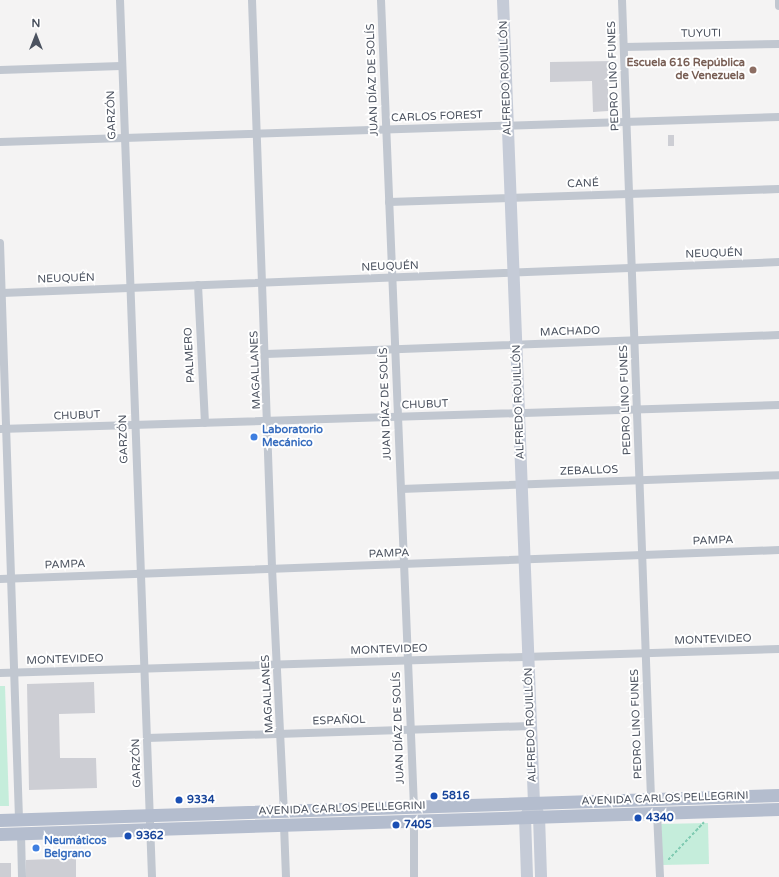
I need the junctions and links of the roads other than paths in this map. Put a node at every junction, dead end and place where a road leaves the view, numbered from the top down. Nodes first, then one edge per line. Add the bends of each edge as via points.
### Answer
1 (120, 0) edge
2 (252, 0) edge
3 (381, 0) edge
4 (503, 0) edge
5 (622, 0) edge
6 (779, 0) edge
7 (779, 6) edge
8 (779, 44) edge
9 (624, 47) junction
10 (121, 66) junction
11 (0, 70) edge
12 (779, 117) edge
13 (626, 122) junction
14 (508, 126) junction
15 (386, 130) junction
16 (258, 134) junction
17 (124, 138) junction
18 (0, 142) edge
19 (779, 189) edge
20 (629, 194) junction
21 (511, 198) junction
22 (389, 202) junction
23 (0, 243) edge
24 (779, 262) edge
25 (632, 269) junction
26 (514, 273) junction
27 (392, 278) junction
28 (264, 283) junction
29 (198, 285) junction
30 (130, 288) junction
31 (2, 293) junction
32 (779, 335) edge
33 (634, 341) junction
34 (516, 345) junction
35 (395, 350) junction
36 (266, 354) junction
37 (2, 364) edge
38 (779, 405) edge
39 (637, 409) junction
40 (519, 413) junction
41 (398, 416) junction
42 (269, 421) junction
43 (205, 423) junction
44 (135, 425) junction
45 (3, 429) edge
46 (779, 475) edge
47 (640, 480) junction
48 (522, 484) junction
49 (400, 488) junction
50 (779, 550) edge
51 (642, 555) junction
52 (524, 559) junction
53 (403, 565) junction
54 (272, 568) junction
55 (141, 573) junction
56 (0, 578) edge
57 (11, 578) junction
58 (779, 649) edge
59 (646, 653) junction
60 (528, 656) junction
61 (408, 660) junction
62 (277, 666) junction
63 (144, 668) junction
64 (14, 672) junction
65 (0, 673) edge
66 (531, 726) junction
67 (410, 730) junction
68 (281, 734) junction
69 (147, 738) junction
70 (779, 795) edge
71 (651, 799) junction
72 (534, 803) junction
73 (779, 809) edge
74 (284, 811) junction
75 (657, 813) junction
76 (414, 814) junction
77 (150, 816) junction
78 (540, 816) junction
79 (525, 817) junction
80 (0, 820) edge
81 (19, 820) junction
82 (284, 824) junction
83 (150, 829) junction
84 (21, 833) junction
85 (0, 834) edge
86 (22, 877) edge
87 (152, 877) edge
88 (286, 877) edge
89 (414, 877) edge
90 (527, 877) edge
91 (541, 877) edge
92 (660, 877) edge

1 - 10 street, GARZÓN
2 - 16 street, MAGALLANES
3 - 15 street, JUAN DÍAZ DE SOLÍS
4 - 14 street, ALFREDO ROUILLÓN
5 - 9 street, PEDRO LINO FUNES
6 - 7 street
8 - 9 street, TUYUTI
9 - 13 street, PEDRO LINO FUNES
10 - 11 street
10 - 17 street, GARZÓN
12 - 13 street, CARLOS FOREST
13 - 14 street, CARLOS FOREST
13 - 20 street, PEDRO LINO FUNES
14 - 15 street, CARLOS FOREST
14 - 21 street, ALFREDO ROUILLÓN
15 - 16 street, CARLOS FOREST
15 - 22 street, JUAN DÍAZ DE SOLÍS
16 - 17 street, CARLOS FOREST
16 - 28 street, MAGALLANES
17 - 18 street, CARLOS FOREST
17 - 30 street, GARZÓN
19 - 20 street, CANÉ
20 - 21 street, CANÉ
20 - 25 street, PEDRO LINO FUNES
21 - 22 street, CANÉ
21 - 26 street, ALFREDO ROUILLÓN
22 - 27 street, JUAN DÍAZ DE SOLÍS
23 - 31 street
24 - 25 street, NEUQUÉN
25 - 26 street, NEUQUÉN
25 - 33 street, PEDRO LINO FUNES
26 - 27 street, NEUQUÉN
26 - 34 street, ALFREDO ROUILLÓN
27 - 28 street, NEUQUÉN
27 - 35 street, JUAN DÍAZ DE SOLÍS
28 - 29 street, NEUQUÉN
28 - 36 street, MAGALLANES
29 - 30 street, NEUQUÉN
29 - 43 street, PALMERO
30 - 31 street, NEUQUÉN
30 - 44 street, GARZÓN
31 - 37 street
32 - 33 street, MACHADO
33 - 34 street, MACHADO
33 - 39 street, PEDRO LINO FUNES
34 - 35 street, MACHADO
34 - 40 street, ALFREDO ROUILLÓN
35 - 36 street, MACHADO
35 - 41 street, JUAN DÍAZ DE SOLÍS
36 - 42 street, MAGALLANES
37 - 45 street
38 - 39 street, CHUBUT
39 - 40 street, CHUBUT
39 - 47 street, PEDRO LINO FUNES
40 - 41 street, CHUBUT
40 - 48 street, ALFREDO ROUILLÓN
41 - 42 street, CHUBUT
41 - 49 street, JUAN DÍAZ DE SOLÍS
42 - 43 street, CHUBUT
42 - 54 street, MAGALLANES
43 - 44 street, CHUBUT
44 - 45 street, CHUBUT
44 - 55 street, GARZÓN
45 - 57 street
46 - 47 street, ZEBALLOS
47 - 48 street, ZEBALLOS
47 - 51 street, PEDRO LINO FUNES
48 - 49 street, ZEBALLOS
48 - 52 street, ALFREDO ROUILLÓN
49 - 53 street, JUAN DÍAZ DE SOLÍS
50 - 51 street, PAMPA
51 - 52 street, PAMPA
51 - 59 street, PEDRO LINO FUNES
52 - 53 street, PAMPA
52 - 60 street, ALFREDO ROUILLÓN
53 - 54 street, PAMPA
53 - 61 street, JUAN DÍAZ DE SOLÍS
54 - 55 street, PAMPA
54 - 62 street, MAGALLANES
55 - 57 street, PAMPA
55 - 63 street, GARZÓN
56 - 57 street, PAMPA
57 - 64 street
58 - 59 street, MONTEVIDEO
59 - 60 street, MONTEVIDEO
59 - 71 street, PEDRO LINO FUNES
60 - 61 street, MONTEVIDEO
60 - 66 street, ALFREDO ROUILLÓN
61 - 62 street, MONTEVIDEO
61 - 67 street, JUAN DÍAZ DE SOLÍS
62 - 63 street, MONTEVIDEO
62 - 68 street, MAGALLANES
63 - 64 street, MONTEVIDEO
63 - 69 street, GARZÓN
64 - 65 street, MONTEVIDEO
64 - 81 street
66 - 67 street, ESPAÑOL
66 - 72 street, ALFREDO ROUILLÓN
67 - 68 street, ESPAÑOL
67 - 76 street, JUAN DÍAZ DE SOLÍS
68 - 69 street, ESPAÑOL
68 - 74 street, MAGALLANES
69 - 77 street, GARZÓN
70 - 71 main road, AVENIDA CARLOS PELLEGRINI
71 - 72 main road, AVENIDA CARLOS PELLEGRINI
72 - 76 main road, AVENIDA CARLOS PELLEGRINI
72 - 78 street
72 - 79 street
73 - 75 main road, AVENIDA CARLOS PELLEGRINI
74 - 76 main road, AVENIDA CARLOS PELLEGRINI
74 - 77 main road, AVENIDA CARLOS PELLEGRINI
75 - 78 main road, AVENIDA CARLOS PELLEGRINI
75 - 92 street
76 - 79 main road, AVENIDA CARLOS PELLEGRINI
76 - 82 main road, AVENIDA CARLOS PELLEGRINI
76 - 89 street, JUAN DÍAZ DE SOLÍS
77 - 81 main road, AVENIDA CARLOS PELLEGRINI
77 - 83 street, GARZÓN
78 - 79 main road, AVENIDA CARLOS PELLEGRINI
78 - 91 street
79 - 90 street
80 - 81 main road, AVENIDA CARLOS PELLEGRINI
82 - 83 main road, AVENIDA CARLOS PELLEGRINI
82 - 88 street
83 - 84 main road, AVENIDA CARLOS PELLEGRINI
83 - 87 street, GARZÓN
84 - 85 main road, AVENIDA CARLOS PELLEGRINI
84 - 86 street

